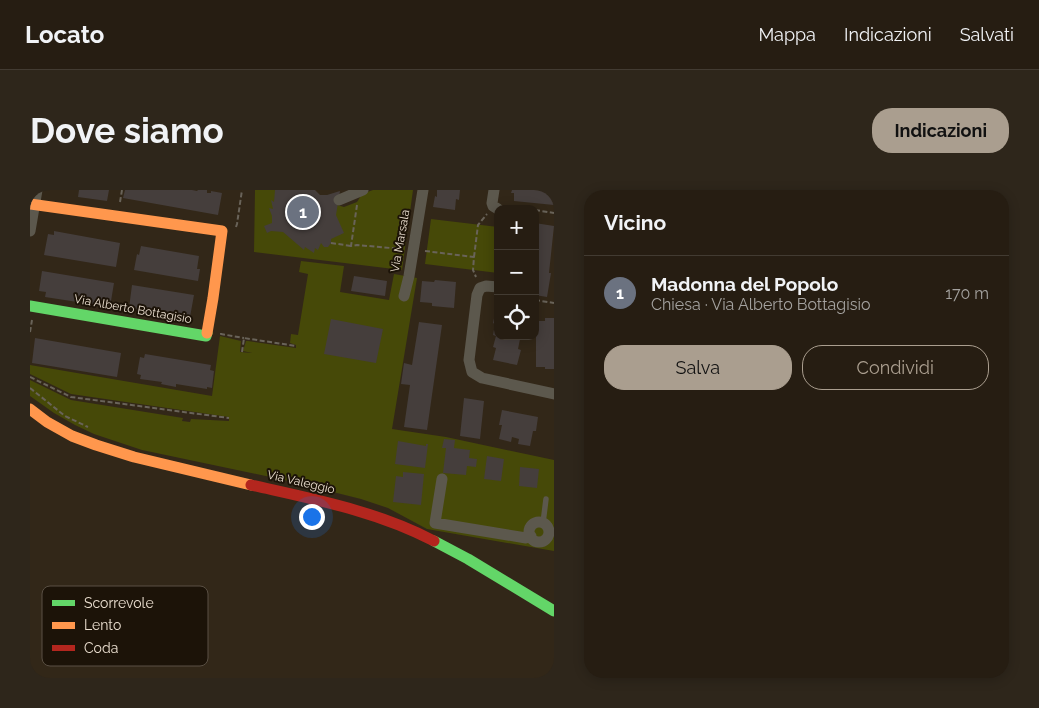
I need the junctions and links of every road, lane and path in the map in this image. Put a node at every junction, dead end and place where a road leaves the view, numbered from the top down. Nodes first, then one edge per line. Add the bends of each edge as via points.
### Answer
1 (37, 190) edge
2 (423, 190) edge
3 (494, 190) edge
4 (361, 191) edge
5 (338, 200) dead end
6 (32, 205) edge
7 (494, 206) edge
8 (494, 210) edge
9 (539, 211) edge
10 (554, 213) edge
11 (30, 231) edge
12 (331, 243) dead end
13 (351, 246) junction
14 (412, 250) junction
15 (474, 257) junction
16 (494, 287) edge
17 (480, 288) junction
18 (404, 296) dead end
19 (539, 301) edge
20 (554, 303) edge
21 (30, 306) edge
22 (221, 326) dead end
23 (244, 338) junction
24 (296, 346) dead end
25 (242, 352) dead end
26 (30, 377) edge
27 (30, 388) edge
28 (554, 394) edge
29 (30, 410) edge
30 (229, 418) dead end
31 (89, 427) dead end
32 (442, 479) dead end
33 (546, 499) dead end
34 (543, 522) junction
35 (531, 536) junction
36 (550, 543) edge
37 (554, 611) edge

1 - 6 street
2 - 14 street, Via Marsala
3 - 7 street
4 - 5 street
4 - 13 path
6 - 11 street
6 - 21 main road, Via Alberto Bottagisio via 222,231 206,336
8 - 15 path via 478,225
9 - 10 path
12 - 13 path
13 - 14 path
14 - 15 path
14 - 18 street, Via Marsala
15 - 17 path via 473,270
16 - 17 street
17 - 28 street via 469,360 472,372 482,378
19 - 20 path
22 - 23 path via 220,334
23 - 24 path
23 - 25 path
26 - 30 path via 71,397
27 - 31 path via 65,416
29 - 37 main road, Via Valeggio via 72,436 134,457 377,516 438,542
32 - 35 street via 435,523 526,538
33 - 34 lane
34 - 35 street via 532,526
34 - 36 street via 549,530
35 - 36 street via 536,541

